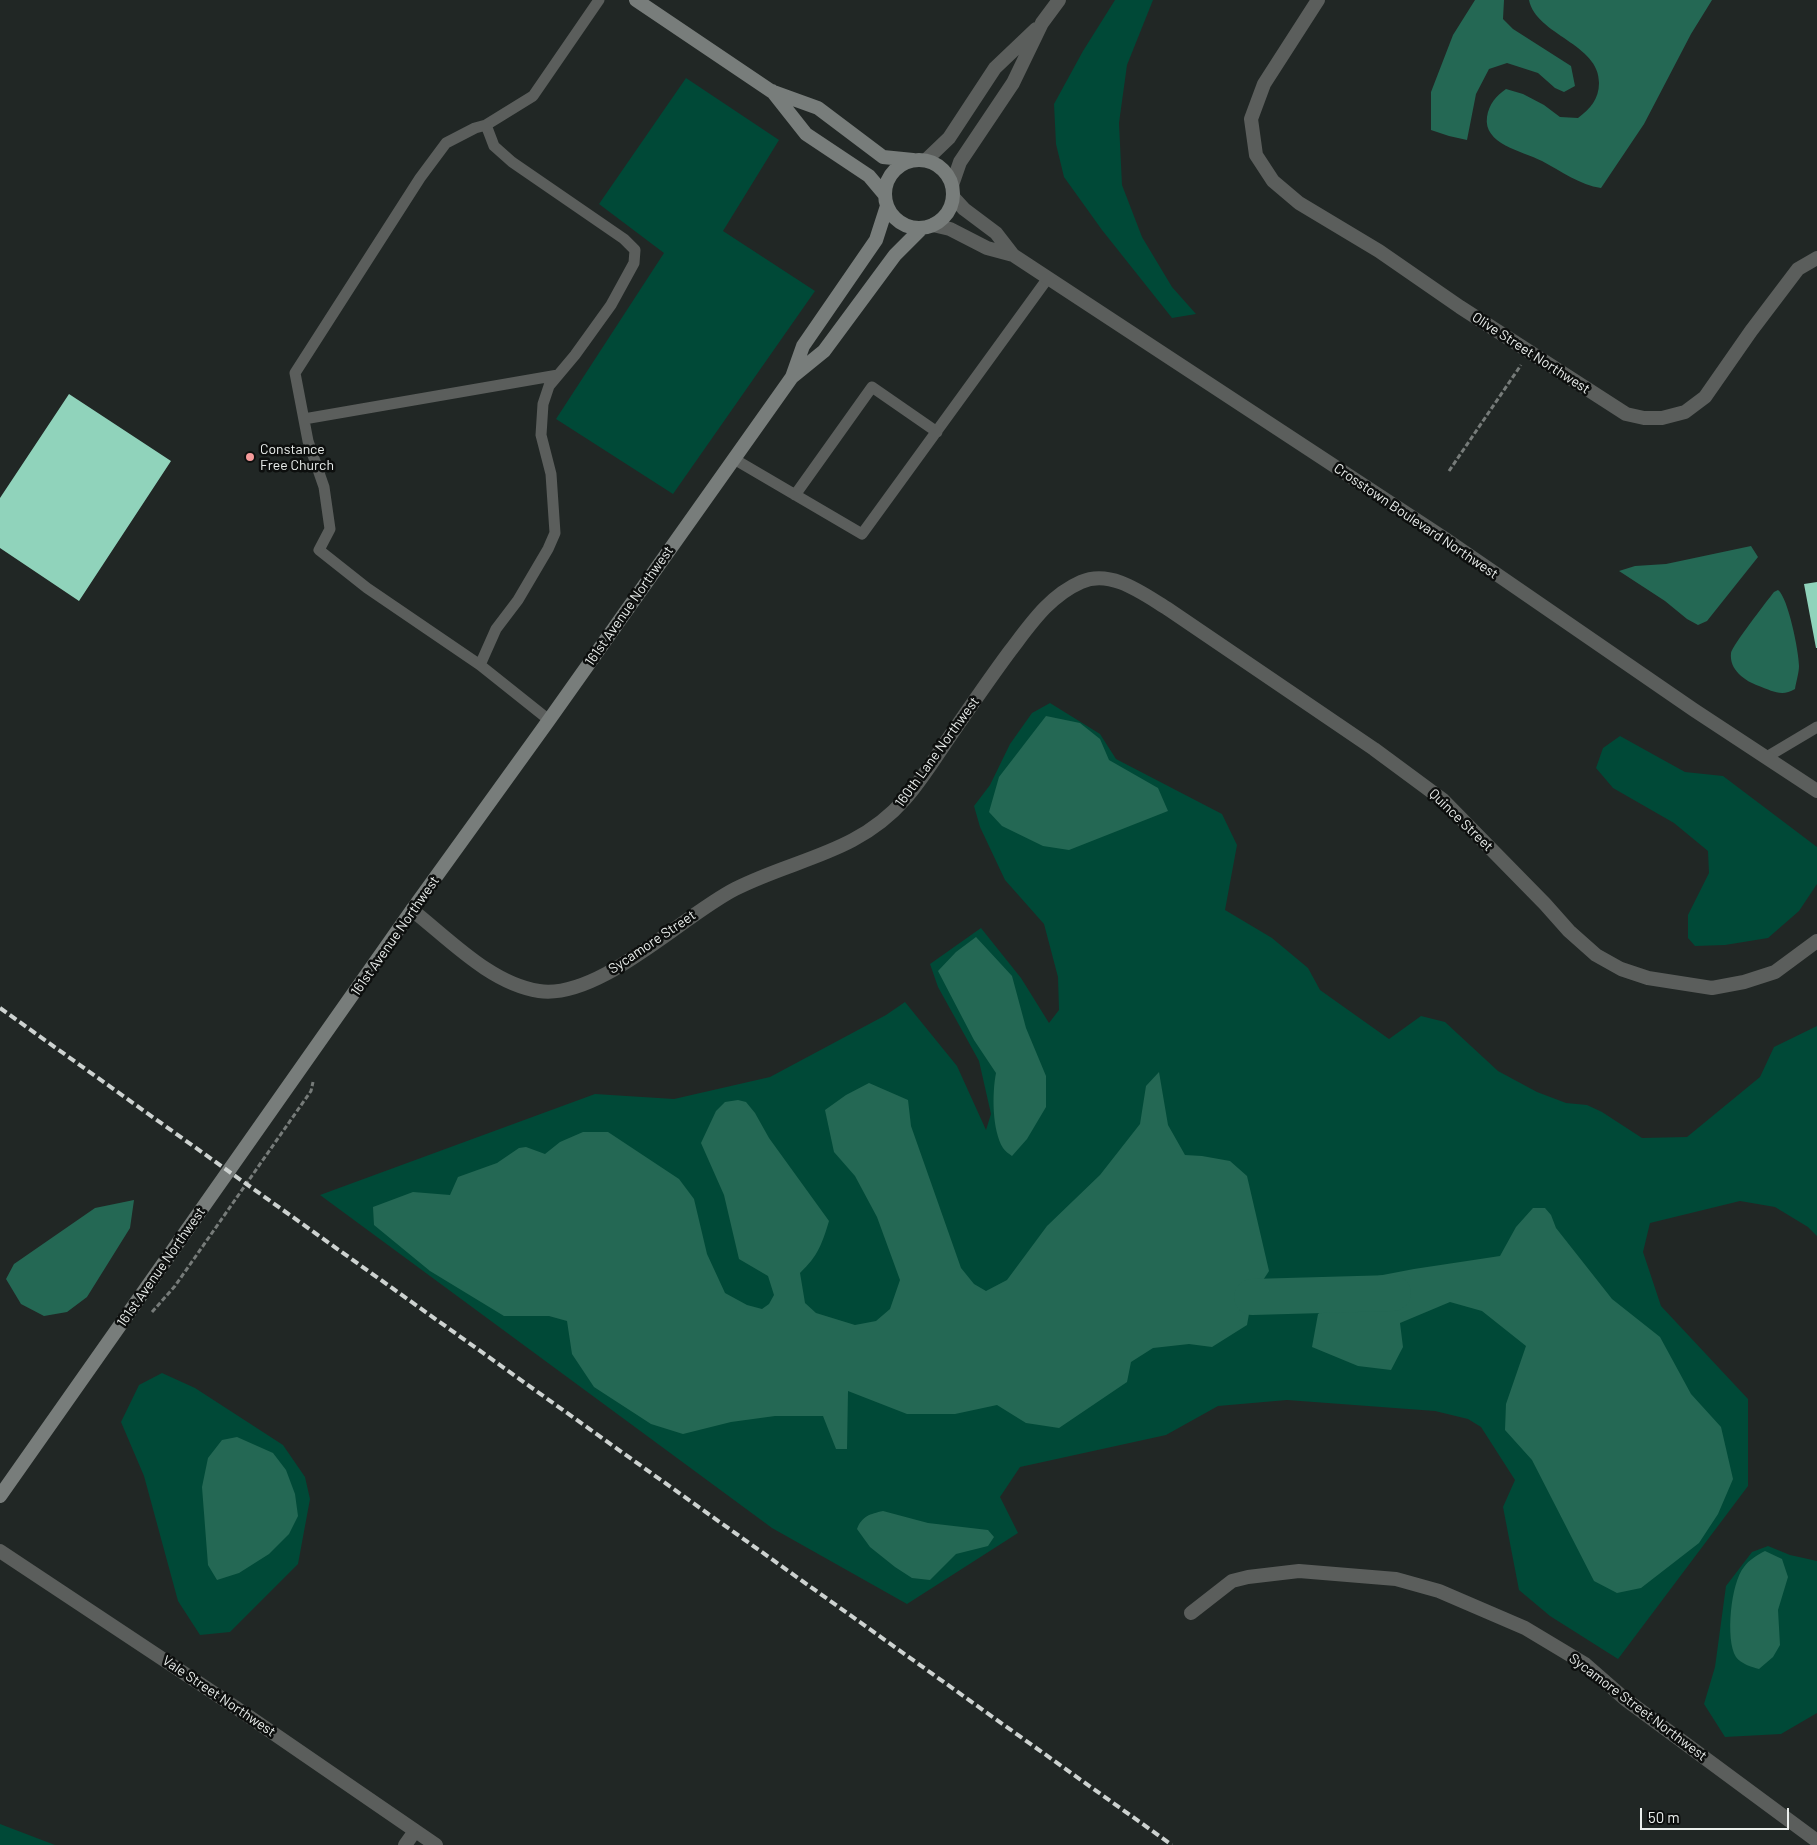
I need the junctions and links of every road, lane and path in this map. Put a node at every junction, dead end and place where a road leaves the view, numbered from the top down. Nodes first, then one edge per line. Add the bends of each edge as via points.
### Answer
1 (599, 0) edge
2 (636, 0) edge
3 (1059, 0) edge
4 (1318, 0) edge
5 (1042, 23) junction
6 (772, 91) junction
7 (486, 125) junction
8 (920, 160) junction
9 (952, 191) junction
10 (886, 200) junction
11 (927, 226) junction
12 (1012, 255) junction
13 (1817, 258) edge
14 (1048, 278) junction
15 (1530, 352) junction
16 (558, 375) junction
17 (792, 377) junction
18 (304, 419) junction
19 (937, 432) junction
20 (734, 459) junction
21 (1449, 471) dead end
22 (795, 495) junction
23 (1106, 577) joint
24 (480, 665) junction
25 (549, 720) junction
26 (1817, 728) edge
27 (1765, 758) junction
28 (1817, 791) edge
29 (735, 889) joint
30 (412, 910) junction
31 (1817, 941) edge
32 (0, 1496) edge
33 (0, 1551) edge
34 (1191, 1613) dead end
35 (415, 1831) junction
36 (1817, 1841) edge
37 (405, 1845) edge
38 (436, 1845) edge

1 - 7 lane via 533,96
2 - 6 main road
3 - 5 street
4 - 15 street, Olive Street Northwest via 1264,84 1251,119 1256,155 1272,181 1299,203 1379,251
5 - 8 street via 995,68 949,138
5 - 9 street via 1013,83 960,162
6 - 8 main road via 818,108 883,157
6 - 10 main road via 806,134 869,176
7 - 16 lane via 494,146 512,162 624,239 635,250 634,263 611,305
7 - 18 lane via 446,143 295,373
8 - 9 main road via 942,169
8 - 10 main road via 902,165 892,173
9 - 11 main road via 949,209 942,219
9 - 12 street, Crosstown Boulevard Northwest via 964,208 996,233
10 - 11 main road via 901,223 911,227
10 - 17 main road, 161st Avenue Northwest via 876,240 803,346
11 - 12 street, Crosstown Boulevard Northwest via 950,229 987,248
11 - 17 main road, 161st Avenue Northwest via 895,255 824,351
12 - 14 street, Crosstown Boulevard Northwest
13 - 15 street, Olive Street Northwest via 1798,269 1705,397 1684,412 1662,418 1626,414
14 - 19 lane
14 - 27 street, Crosstown Boulevard Northwest via 1452,544
15 - 21 path
16 - 18 lane
16 - 24 lane via 549,386 543,404 541,435 551,474 556,533 518,600 496,629
17 - 20 main road, 161st Avenue Northwest
18 - 24 lane via 324,487 330,529 319,550 367,588
19 - 22 lane via 862,534
19 - 22 lane via 872,387
20 - 22 lane
20 - 25 main road, 161st Avenue Northwest
23 - 29 street, 160th Lane Northwest via 1082,582 1057,596 1035,618 906,798 883,822 848,844
23 - 31 street, Quince Street via 1139,591 1168,609 1374,749 1443,800 1569,931 1596,955 1621,969 1648,978 1712,988 1775,972
24 - 25 lane
25 - 30 main road, 161st Avenue Northwest
26 - 27 lane
27 - 28 street, Crosstown Boulevard Northwest
29 - 30 street, Sycamore Street via 622,965 567,989 541,991 512,983 482,966
30 - 32 main road, 161st Avenue Northwest
33 - 35 street, Vale Street Northwest
34 - 36 street, Sycamore Street Northwest via 1232,1581 1299,1571 1396,1579 1439,1591 1525,1628 1585,1664 1625,1699
35 - 37 street
35 - 38 street, Vale Street Northwest

